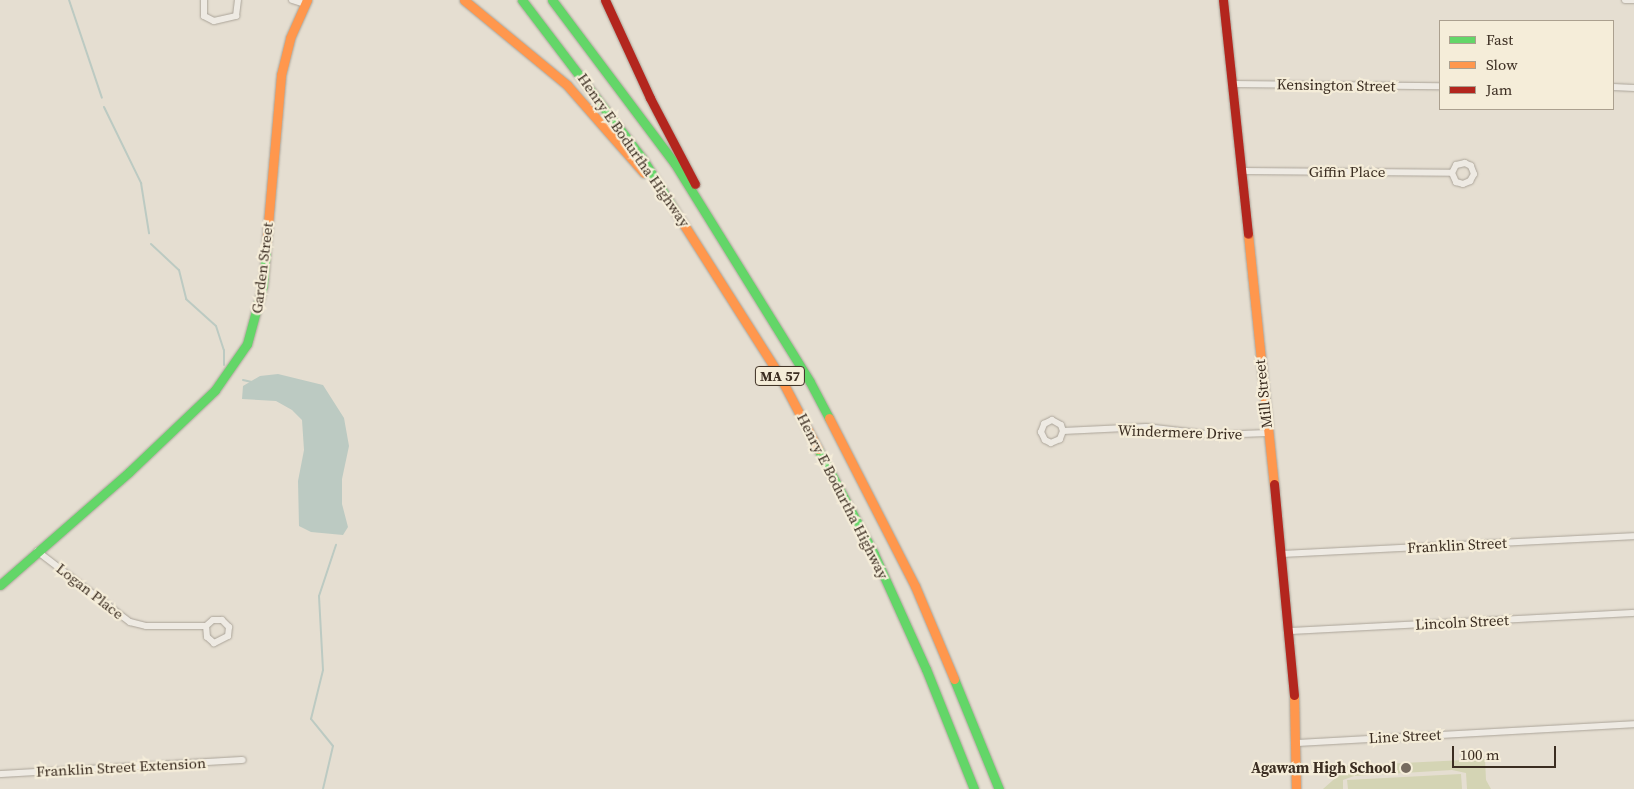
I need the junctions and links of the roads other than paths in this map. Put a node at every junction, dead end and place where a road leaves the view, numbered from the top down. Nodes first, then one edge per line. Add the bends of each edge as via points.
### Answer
1 (204, 0) edge
2 (238, 0) edge
3 (292, 0) edge
4 (464, 0) edge
5 (522, 0) edge
6 (552, 0) edge
7 (605, 0) edge
8 (1223, 0) edge
9 (1625, 0) edge
10 (1634, 0) edge
11 (306, 2) edge
12 (1232, 84) junction
13 (1439, 86) edge
14 (1614, 87) edge
15 (1634, 88) edge
16 (1241, 171) junction
17 (1452, 173) dead end
18 (731, 252) junction
19 (739, 308) junction
20 (1063, 431) dead end
21 (1267, 432) junction
22 (1634, 536) edge
23 (38, 551) junction
24 (1280, 554) junction
25 (0, 584) edge
26 (1634, 613) edge
27 (206, 626) dead end
28 (1289, 631) junction
29 (1634, 724) edge
30 (1296, 742) junction
31 (243, 760) dead end
32 (0, 774) edge
33 (974, 789) edge
34 (999, 789) edge
35 (1296, 789) edge

1 - 2 street via 204,16 214,21 236,16
3 - 11 street
4 - 19 main road via 545,65 602,122 651,182
5 - 19 main road, Henry E Bodurtha Highway / MA 57 via 642,158
6 - 18 main road, Henry E Bodurtha Highway / MA 57 via 645,122
7 - 18 main road via 653,104
8 - 12 main road, Mill Street
9 - 10 street
11 - 23 main road, Garden Street via 290,38 281,75 263,285 247,344 215,390 130,472
12 - 13 street, Kensington Street
12 - 16 main road, Mill Street
14 - 15 street
16 - 17 street, Giffin Place
16 - 21 main road, Mill Street
18 - 34 main road, Henry E Bodurtha Highway / MA 57 via 810,382 878,510 946,657
19 - 33 main road, Henry E Bodurtha Highway / MA 57 via 816,440 874,554 926,669
20 - 21 street, Windermere Drive via 1146,428 1215,435
21 - 24 main road, Mill Street
22 - 24 street, Franklin Street
23 - 25 main road, Garden Street
23 - 27 street, Logan Place via 130,622 146,626
24 - 28 main road, Mill Street
26 - 28 street, Lincoln Street
28 - 30 main road, Mill Street via 1296,688
29 - 30 street, Line Street
30 - 35 main road, Mill Street
31 - 32 street, Franklin Street Extension

